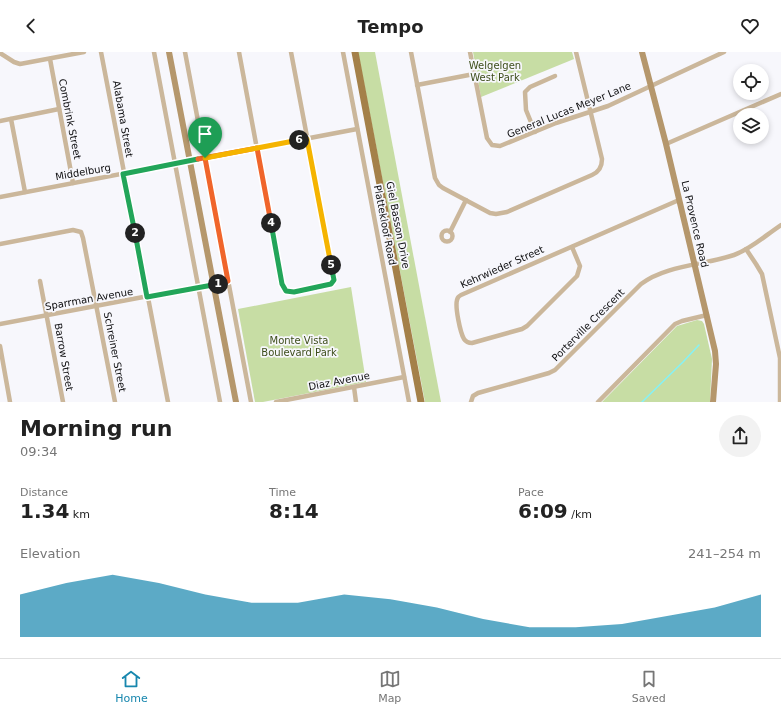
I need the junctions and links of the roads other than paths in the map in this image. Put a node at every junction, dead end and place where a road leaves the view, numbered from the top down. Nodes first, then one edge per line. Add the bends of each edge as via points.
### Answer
1 (84, 52) edge
2 (101, 52) edge
3 (154, 52) edge
4 (170, 52) edge
5 (185, 52) edge
6 (238, 52) edge
7 (291, 52) edge
8 (343, 52) edge
9 (355, 52) edge
10 (411, 52) edge
11 (470, 52) edge
12 (576, 52) edge
13 (642, 52) edge
14 (724, 52) edge
15 (0, 53) edge
16 (50, 59) junction
17 (474, 74) junction
18 (555, 76) dead end
19 (417, 85) junction
20 (652, 86) junction
21 (781, 94) edge
22 (59, 109) junction
23 (590, 113) junction
24 (11, 119) junction
25 (0, 121) edge
26 (357, 129) junction
27 (535, 132) junction
28 (307, 139) junction
29 (666, 144) junction
30 (257, 148) junction
31 (205, 158) junction
32 (190, 161) junction
33 (175, 164) junction
34 (123, 174) junction
35 (73, 183) junction
36 (25, 192) junction
37 (0, 197) edge
38 (466, 200) junction
39 (679, 200) junction
40 (781, 225) edge
41 (450, 232) dead end
42 (0, 244) edge
43 (572, 247) junction
44 (746, 249) junction
45 (694, 265) junction
46 (40, 281) dead end
47 (228, 281) junction
48 (214, 284) junction
49 (198, 288) junction
50 (147, 297) junction
51 (97, 306) junction
52 (47, 315) junction
53 (707, 315) junction
54 (0, 324) edge
55 (0, 346) edge
56 (404, 377) junction
57 (354, 387) junction
58 (304, 396) junction
59 (10, 402) edge
60 (63, 402) edge
61 (115, 402) edge
62 (168, 402) edge
63 (220, 402) edge
64 (236, 402) edge
65 (251, 402) edge
66 (276, 402) edge
67 (305, 402) edge
68 (356, 402) edge
69 (409, 402) edge
70 (421, 402) edge
71 (471, 402) edge
72 (598, 402) edge
73 (713, 402) edge
74 (780, 402) edge

1 - 16 street
2 - 34 street, Alabama Street
3 - 33 street
4 - 32 street
5 - 31 street
6 - 30 street
7 - 28 street
8 - 26 street, Plattekloof Road
9 - 70 main road, Giel Basson Drive
10 - 19 street
11 - 17 street, General Lucas Meyer Lane
12 - 23 street
13 - 20 street, La Provence Road
14 - 20 street, General Lucas Meyer Lane
15 - 16 street via 20,64
16 - 22 street, Combrink Street
17 - 19 street
17 - 27 street, General Lucas Meyer Lane via 486,135 490,143 503,146
18 - 27 street via 525,92 526,110
19 - 38 street via 435,178 439,185
20 - 23 street, General Lucas Meyer Lane
20 - 29 street, La Provence Road
21 - 29 street
22 - 24 street
22 - 35 street, Combrink Street
23 - 27 street, General Lucas Meyer Lane
23 - 38 street via 602,159 596,173 503,214 490,213
24 - 25 street
24 - 36 street
26 - 28 street, Middelburg
26 - 56 street, Plattekloof Road
28 - 30 street, Middelburg
28 - 30 street via 334,280 331,284 294,292 286,291 282,284
29 - 39 street, La Provence Road
30 - 31 street, Middelburg
31 - 32 street, Middelburg
31 - 47 street
32 - 33 street, Middelburg
32 - 48 street
33 - 34 street, Middelburg
33 - 49 street
34 - 35 street, Middelburg
34 - 50 street, Alabama Street
35 - 36 street, Middelburg
36 - 37 street, Middelburg
38 - 41 street
39 - 43 street, Kehrwieder Street
39 - 45 street, La Provence Road
40 - 44 street, Porterville Crescent
42 - 51 street, Schreiner Street via 73,230 81,232
43 - 43 street, Kehrwieder Street via 579,263 577,276 527,326 472,343 465,340 457,309 457,301 461,295
44 - 45 street, Porterville Crescent via 733,256
44 - 74 street via 762,274 781,364
45 - 53 street, La Provence Road
45 - 71 street, Porterville Crescent via 645,281 555,370 478,393 473,396
46 - 52 street, Barrow Street
47 - 48 street, Sparrman Avenue
47 - 65 street
48 - 49 street, Sparrman Avenue
48 - 64 street
49 - 50 street, Sparrman Avenue
49 - 63 street
50 - 51 street, Sparrman Avenue
50 - 62 street, Alabama Street
51 - 52 street, Sparrman Avenue
51 - 61 street, Schreiner Street
52 - 54 street, Sparrman Avenue
52 - 60 street, Barrow Street
53 - 72 street via 675,324
53 - 73 street, La Provence Road via 716,358
55 - 59 street
56 - 57 street, Diaz Avenue
56 - 69 street, Plattekloof Road
57 - 58 street, Diaz Avenue
57 - 68 street
58 - 66 street, Diaz Avenue
58 - 67 street

